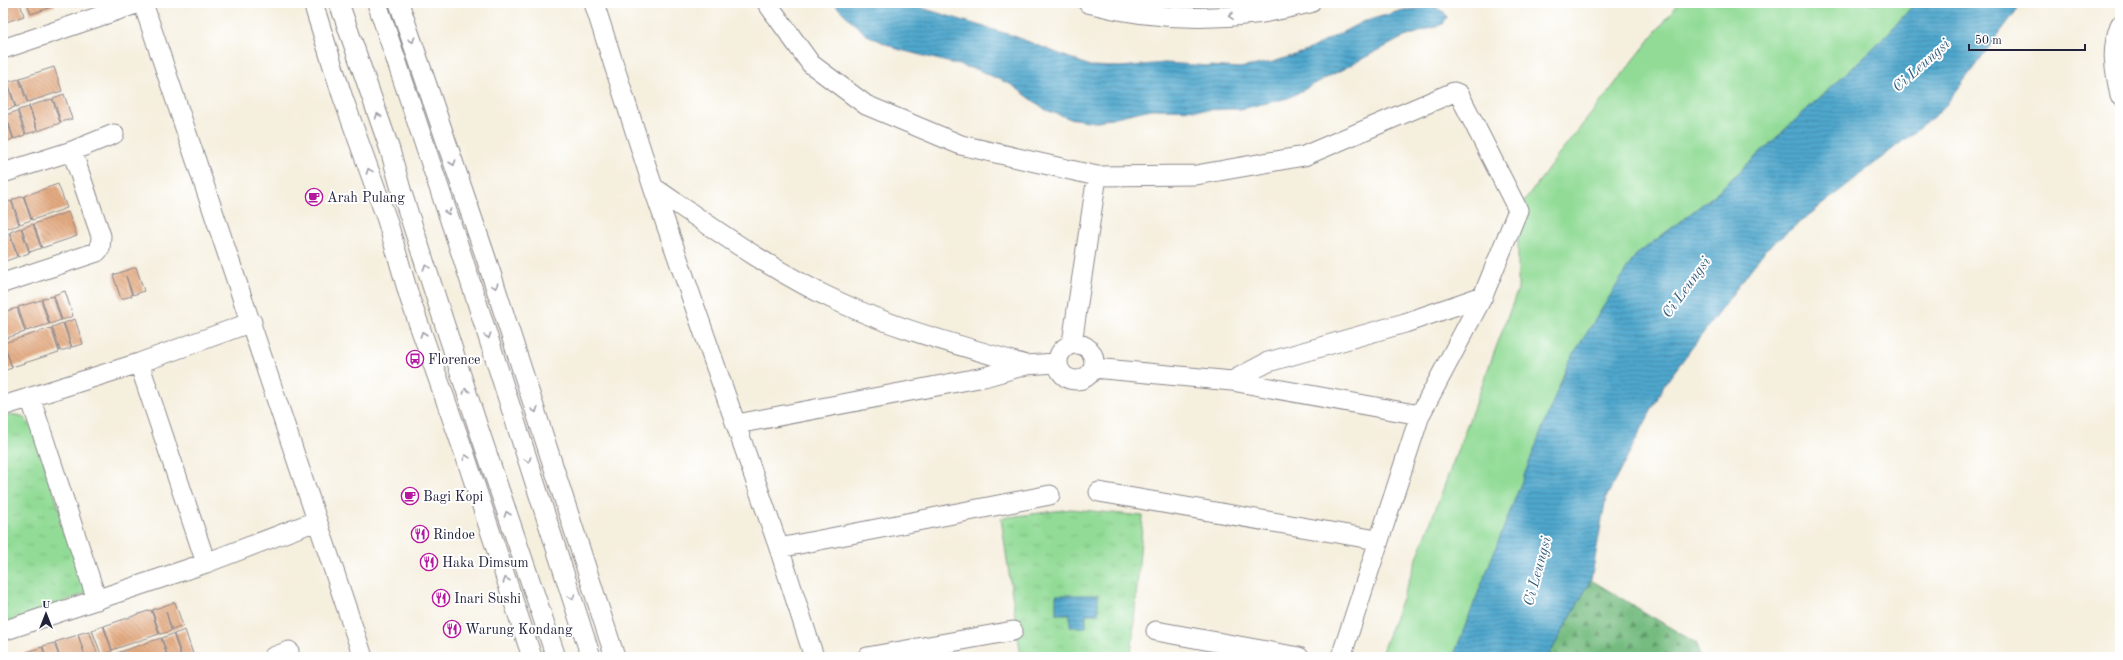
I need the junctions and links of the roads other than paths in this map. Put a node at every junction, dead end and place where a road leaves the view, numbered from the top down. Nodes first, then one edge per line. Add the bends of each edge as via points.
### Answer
1 (139, 3) edge
2 (143, 3) edge
3 (313, 3) edge
4 (339, 3) edge
5 (377, 3) edge
6 (399, 3) edge
7 (594, 3) edge
8 (767, 3) edge
9 (1088, 3) edge
10 (1310, 3) edge
11 (2120, 25) edge
12 (3, 49) edge
13 (2120, 96) edge
14 (114, 134) dead end
15 (72, 151) junction
16 (3, 173) edge
17 (1097, 176) junction
18 (653, 187) junction
19 (402, 193) junction
20 (387, 220) junction
21 (3, 283) edge
22 (1483, 296) junction
23 (252, 322) junction
24 (1072, 343) junction
25 (139, 363) junction
26 (1056, 363) junction
27 (1026, 365) junction
28 (1094, 368) junction
29 (1232, 381) junction
30 (30, 398) junction
31 (3, 406) edge
32 (1420, 415) junction
33 (737, 424) junction
34 (1099, 492) dead end
35 (1050, 495) dead end
36 (316, 521) junction
37 (487, 524) junction
38 (1378, 540) junction
39 (517, 544) junction
40 (779, 548) junction
41 (579, 550) junction
42 (206, 563) junction
43 (565, 577) junction
44 (96, 600) junction
45 (3, 631) edge
46 (1013, 631) dead end
47 (1156, 631) dead end
48 (363, 657) edge
49 (532, 657) edge
50 (556, 657) edge
51 (591, 657) edge
52 (615, 657) edge
53 (814, 657) edge
54 (867, 657) edge
55 (1300, 657) edge
56 (1341, 657) edge

1 - 12 street
2 - 23 street
20 -> 3 street via 342,95
19 -> 4 street via 390,150
5 -> 43 street via 464,259
6 -> 41 street via 488,266
7 - 18 street
8 - 17 street via 811,64 866,106 961,145
10 -> 9 street via 1254,14 1186,18 1116,11
11 - 13 street via 2114,42 2113,61
14 - 15 street
15 - 16 street
15 - 21 street via 101,236 100,248 96,252
17 - 22 street via 1196,175 1304,156 1454,92 1459,94 1518,210
17 - 24 street
18 - 27 street via 752,253 838,302 913,331
18 - 33 street
19 - 20 street
39 -> 19 street
37 -> 20 street via 410,299
22 - 29 street via 1405,323 1268,362
22 - 32 street
23 - 25 street
23 - 36 street
24 - 26 street via 1060,350
24 - 28 street via 1085,345 1093,355
25 - 30 street
25 - 42 street
26 - 27 street
26 - 28 street via 1061,375 1073,381 1086,378
27 - 33 street via 984,377
28 - 29 street
29 - 32 street
30 - 31 street
30 - 44 street
32 - 38 street
33 - 40 street
34 - 38 street
35 - 40 street
36 - 42 street
36 - 48 street
37 - 39 street
49 -> 37 street
38 - 56 street
39 - 50 street
40 - 53 street
41 - 43 street
41 - 52 street
42 - 44 street
43 -> 51 street
44 - 45 street
46 - 54 street
47 - 55 street

